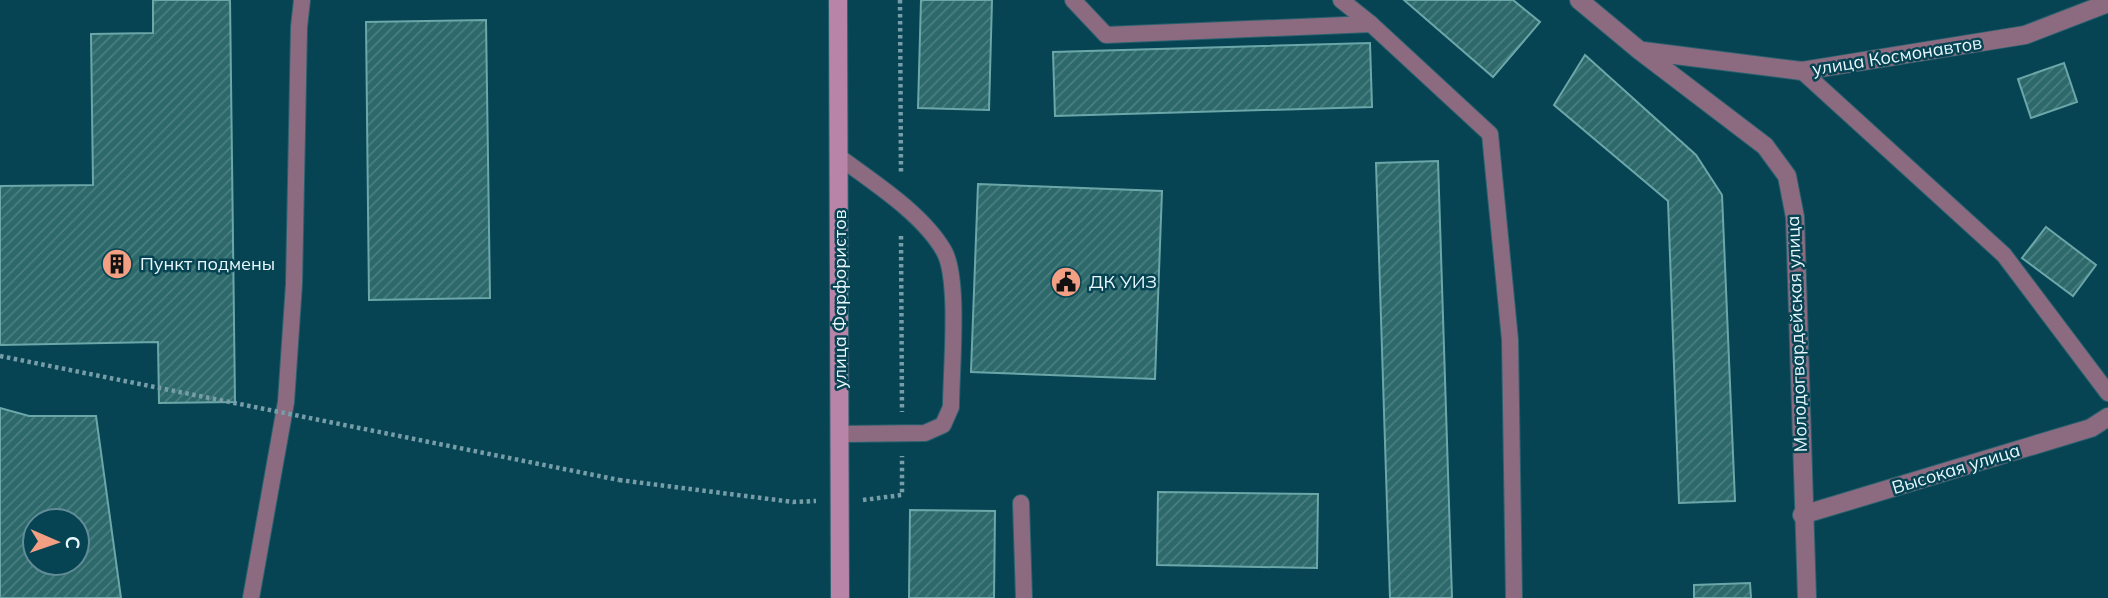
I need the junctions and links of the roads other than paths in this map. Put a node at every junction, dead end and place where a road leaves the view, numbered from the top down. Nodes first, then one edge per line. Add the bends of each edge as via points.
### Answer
1 (302, 0) edge
2 (838, 0) edge
3 (1073, 0) edge
4 (1340, 0) edge
5 (1579, 0) edge
6 (2108, 3) edge
7 (1371, 24) junction
8 (1639, 50) junction
9 (1802, 71) junction
10 (839, 157) junction
11 (2108, 393) edge
12 (2108, 417) edge
13 (841, 434) junction
14 (1021, 503) dead end
15 (1802, 515) junction
16 (251, 598) edge
17 (840, 598) edge
18 (1024, 598) edge
19 (1514, 598) edge
20 (1807, 598) edge

1 - 16 lane via 286,402
2 - 10 street, улица Фарфористов
3 - 7 lane via 1107,35
4 - 7 lane
5 - 8 street, Молодогвардейская улица
6 - 9 street, улица Космонавтов via 2025,35
7 - 19 lane via 1490,134 1510,340
8 - 9 street, улица Космонавтов
8 - 15 street, Молодогвардейская улица via 1765,146 1787,176 1795,217
9 - 11 lane via 2004,256
10 - 13 street, улица Фарфористов
10 - 13 lane via 901,203 943,250 951,273 951,407 943,425 925,433
12 - 15 street, Высокая улица via 2091,428
13 - 17 street, улица Фарфористов
14 - 18 lane
15 - 20 street, Молодогвардейская улица

